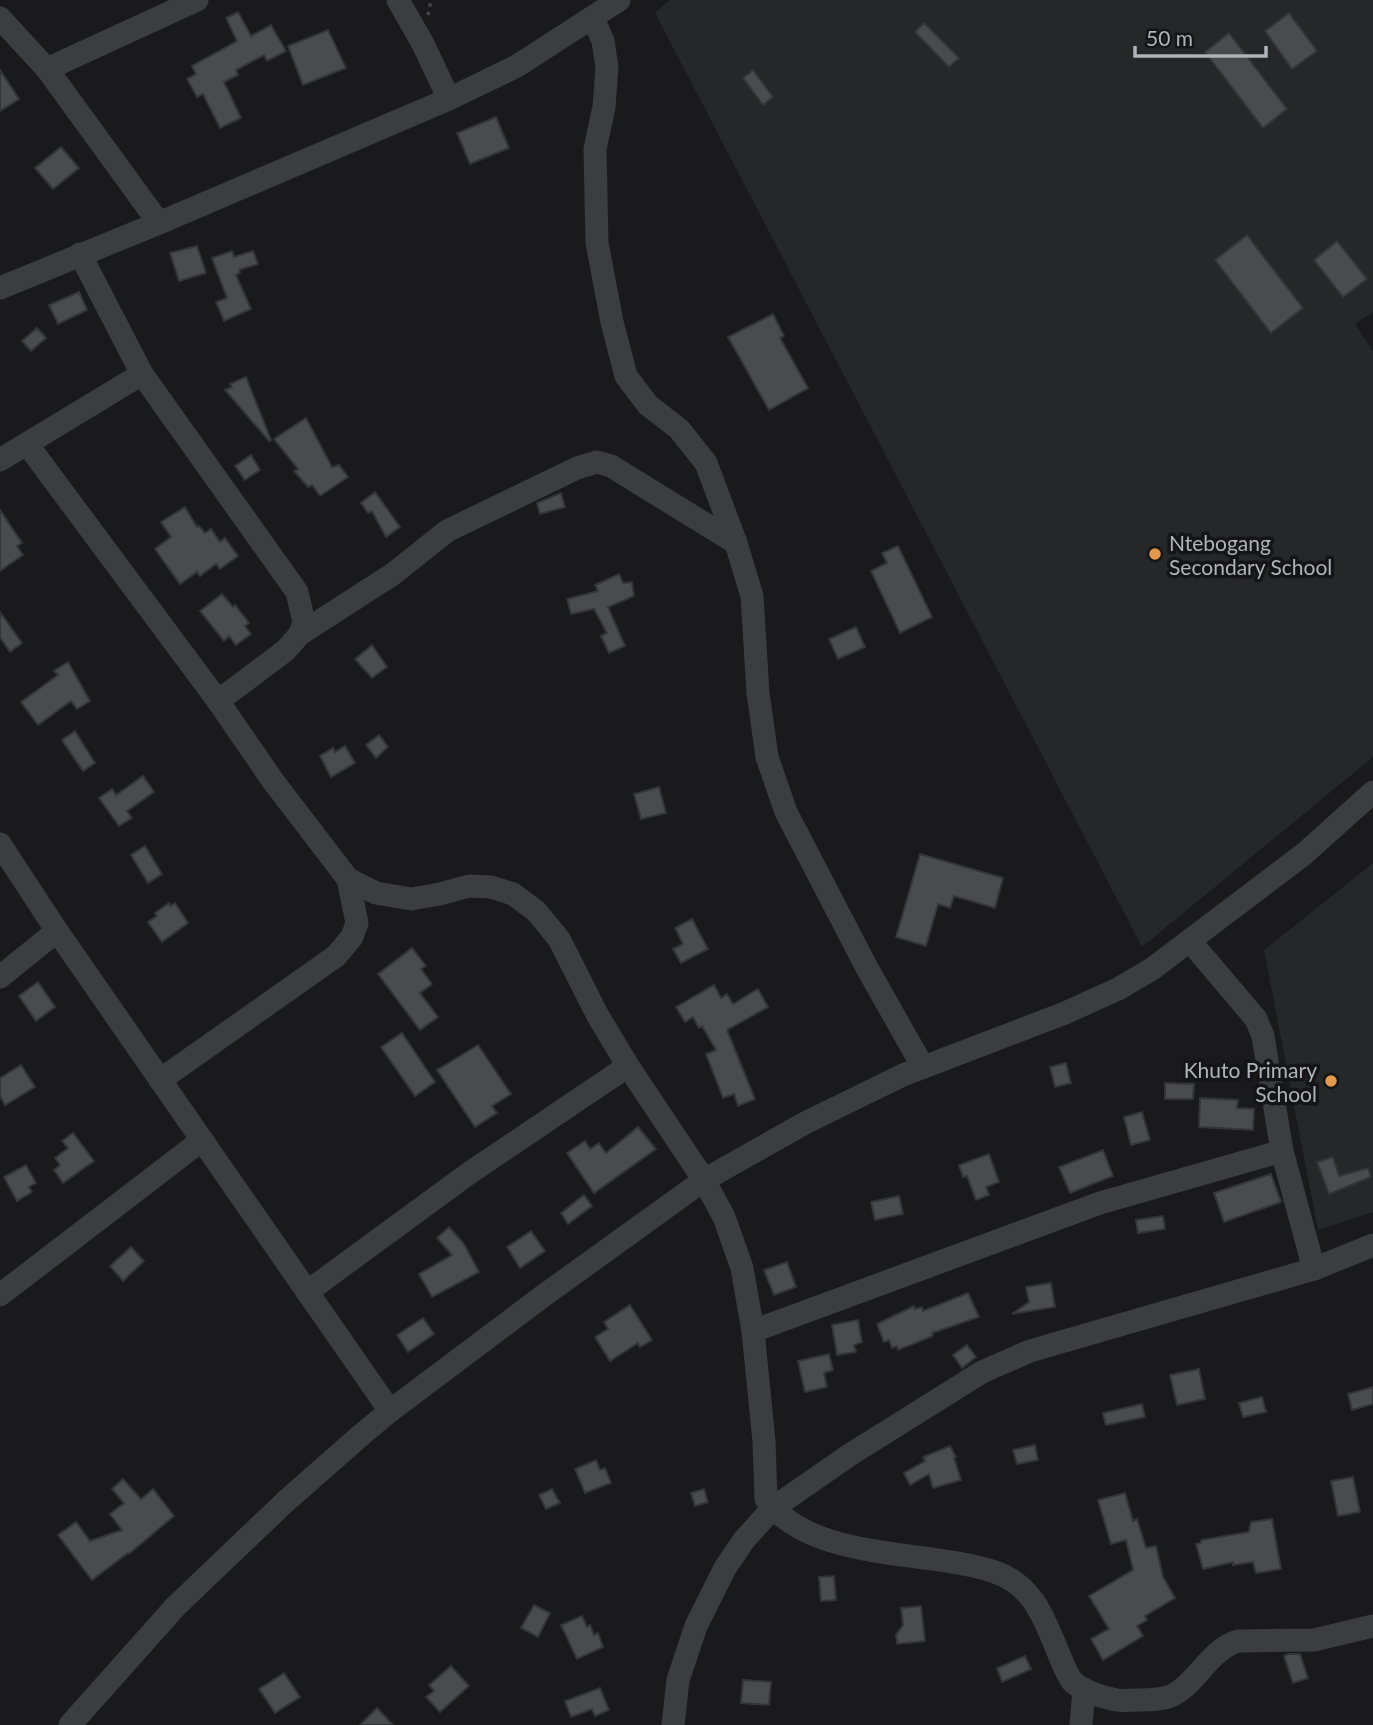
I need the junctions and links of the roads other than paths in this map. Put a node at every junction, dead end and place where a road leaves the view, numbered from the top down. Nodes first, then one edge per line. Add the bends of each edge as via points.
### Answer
1 (197, 0) edge
2 (397, 0) edge
3 (619, 0) edge
4 (0, 18) edge
5 (593, 18) junction
6 (47, 69) junction
7 (449, 99) junction
8 (159, 223) junction
9 (80, 254) junction
10 (0, 288) edge
11 (142, 374) junction
12 (27, 444) junction
13 (0, 460) edge
14 (736, 543) junction
15 (300, 634) junction
16 (218, 701) junction
17 (1373, 792) edge
18 (0, 844) edge
19 (348, 879) junction
20 (57, 931) junction
21 (1190, 941) junction
22 (0, 976) edge
23 (628, 1066) junction
24 (923, 1067) junction
25 (160, 1080) junction
26 (202, 1140) junction
27 (1282, 1151) junction
28 (704, 1180) junction
29 (1373, 1245) edge
30 (1314, 1269) junction
31 (307, 1292) junction
32 (0, 1295) edge
33 (753, 1331) junction
34 (390, 1411) junction
35 (773, 1508) junction
36 (1373, 1626) edge
37 (1084, 1689) junction
38 (70, 1725) edge
39 (673, 1725) edge
40 (1081, 1725) edge

1 - 6 street
2 - 7 street
3 - 5 street
4 - 6 street
5 - 7 street via 517,66
5 - 14 street via 607,67 595,149 597,243 626,376 706,463
6 - 8 street
7 - 8 street
8 - 9 street
9 - 10 street
9 - 11 street
11 - 12 street
11 - 15 street via 297,592 304,622
12 - 13 street
12 - 16 street
14 - 15 street via 611,466 597,462 447,531 393,574
14 - 24 street via 752,596 766,757 786,812
15 - 16 street via 286,650
16 - 19 street
17 - 21 street via 1304,854
18 - 20 street
19 - 23 street via 376,893 411,899 469,886 513,894 536,911 559,939
19 - 25 street via 357,923 336,956
20 - 22 street
20 - 25 street
21 - 24 street via 1118,989
21 - 27 street via 1256,1019 1263,1036
23 - 28 street
23 - 31 street via 468,1174
24 - 28 street via 805,1123
25 - 26 street
26 - 31 street
26 - 32 street
27 - 30 street
27 - 33 street via 1100,1203
28 - 33 street via 724,1217 742,1268
28 - 34 street
29 - 30 street
30 - 35 street via 999,1363
31 - 34 street
33 - 35 street via 764,1490
34 - 38 street via 176,1606
35 - 37 street via 804,1531 845,1545 952,1562 1016,1582 1041,1609 1072,1682
35 - 39 street via 725,1568 696,1626 678,1680
36 - 37 street via 1314,1640 1229,1643 1177,1693 1165,1698 1117,1700
37 - 40 street

